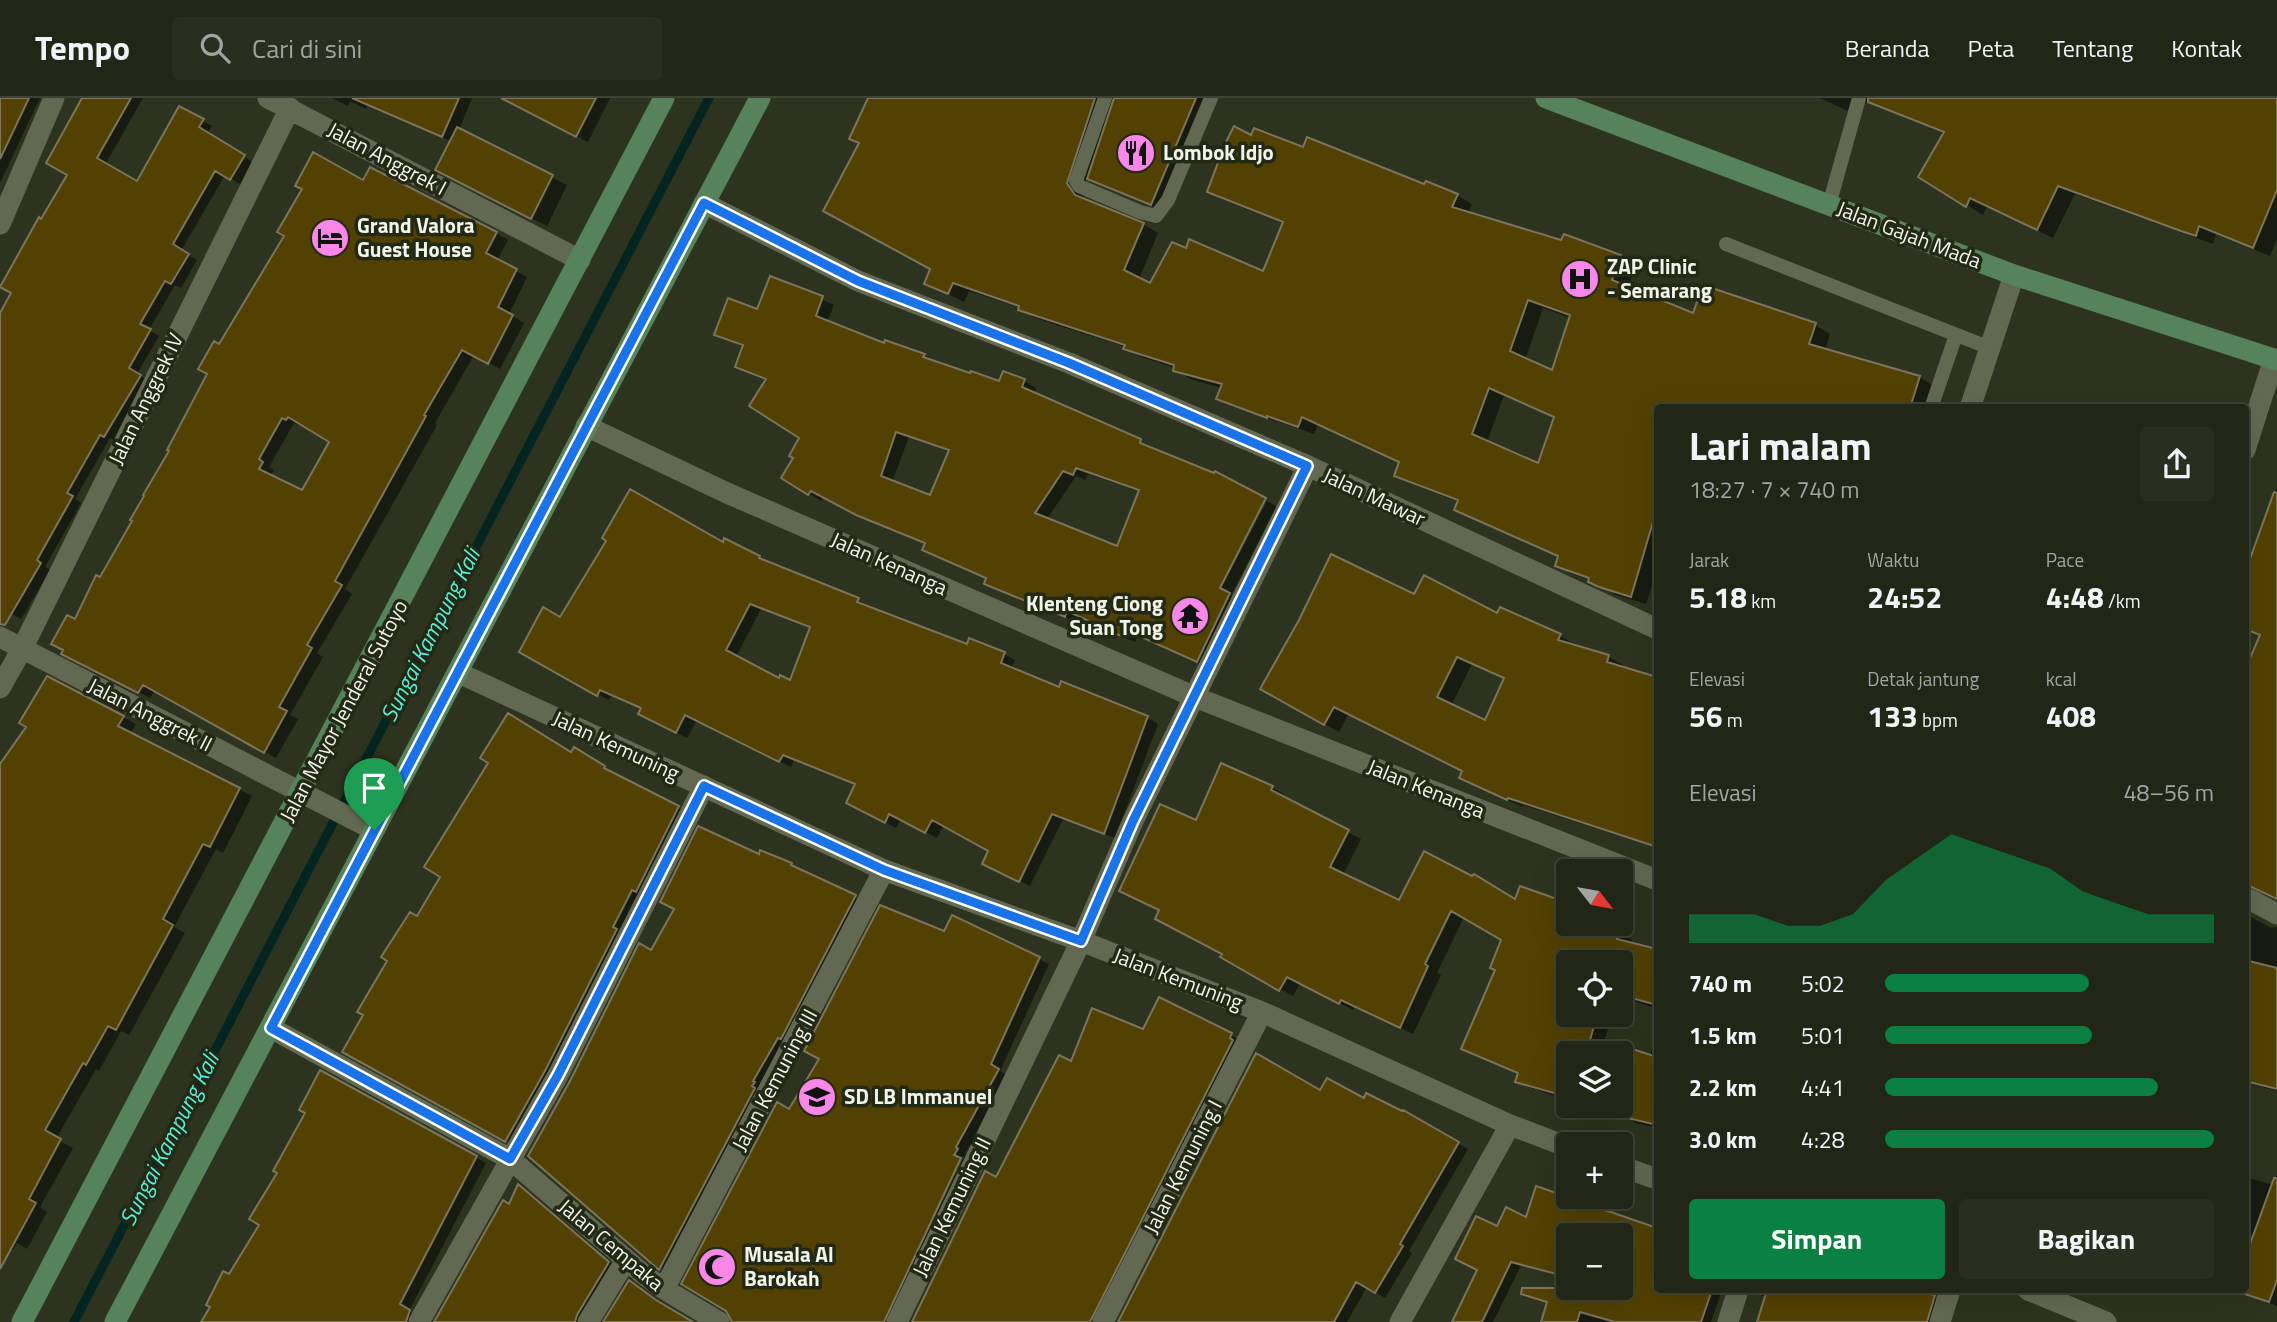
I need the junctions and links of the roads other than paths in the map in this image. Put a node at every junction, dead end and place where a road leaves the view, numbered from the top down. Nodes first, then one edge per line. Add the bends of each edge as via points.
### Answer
1 (54, 98) edge
2 (268, 98) edge
3 (664, 98) edge
4 (760, 98) edge
5 (1105, 98) edge
6 (1211, 98) edge
7 (1546, 98) edge
8 (1859, 98) edge
9 (1578, 103) edge
10 (290, 108) junction
11 (704, 203) junction
12 (1829, 205) junction
13 (0, 224) edge
14 (1726, 244) dead end
15 (580, 260) junction
16 (2014, 275) junction
17 (1956, 335) junction
18 (1990, 348) junction
19 (2276, 360) edge
20 (1932, 404) edge
21 (1970, 404) edge
22 (586, 426) junction
23 (2249, 438) edge
24 (1307, 466) junction
25 (1654, 628) edge
26 (0, 637) edge
27 (22, 649) junction
28 (459, 673) junction
29 (0, 688) edge
30 (1195, 697) junction
31 (704, 786) junction
32 (306, 795) junction
33 (369, 827) junction
34 (884, 870) junction
35 (1654, 879) edge
36 (2249, 899) edge
37 (2277, 914) edge
38 (1081, 941) junction
39 (1262, 1012) junction
40 (271, 1028) junction
41 (1510, 1125) junction
42 (1556, 1142) edge
43 (510, 1159) junction
44 (1633, 1171) edge
45 (1654, 1178) edge
46 (625, 1260) junction
47 (664, 1289) junction
48 (1737, 1293) edge
49 (1949, 1293) edge
50 (2035, 1293) edge
51 (22, 1322) edge
52 (115, 1322) edge
53 (419, 1322) edge
54 (587, 1322) edge
55 (719, 1322) edge
56 (897, 1322) edge
57 (1103, 1322) edge
58 (1400, 1322) edge
59 (1728, 1322) edge
60 (1940, 1322) edge
61 (2106, 1322) edge

1 - 13 street
2 - 10 street, Jalan Anggrek I
3 - 15 main road, Jalan Mayor Jenderal Sutoyo
4 - 11 main road
5 - 6 lane via 1076,181 1156,216 1168,200
7 - 9 main road, Jalan Gajah Mada
8 - 12 lane
9 - 12 main road, Jalan Gajah Mada
10 - 15 street, Jalan Anggrek I
10 - 27 street, Jalan Anggrek IV
11 - 22 main road
11 - 24 street, Jalan Mawar via 858,281 1069,363
12 - 16 main road, Jalan Gajah Mada
14 - 17 lane
15 - 32 main road, Jalan Mayor Jenderal Sutoyo
16 - 18 street
16 - 19 main road, Jalan Gajah Mada
17 - 18 lane
17 - 20 lane
18 - 21 street
19 - 23 street
22 - 28 main road
22 - 30 street, Jalan Kenanga via 727,493
24 - 25 street, Jalan Mawar
24 - 30 street
26 - 27 street, Jalan Anggrek II
27 - 29 street, Jalan Anggrek IV
27 - 32 street, Jalan Anggrek II
28 - 31 street, Jalan Kemuning
28 - 33 main road
30 - 35 street, Jalan Kenanga
30 - 38 street via 1133,821
31 - 34 street, Jalan Kemuning
31 - 43 street via 558,1075
32 - 33 street, Jalan Anggrek II
32 - 51 main road, Jalan Mayor Jenderal Sutoyo
33 - 40 main road
34 - 38 street, Jalan Kemuning
34 - 47 street, Jalan Kemuning III
36 - 37 street
38 - 39 street, Jalan Kemuning
38 - 56 street, Jalan Kemuning II
39 - 41 street, Jalan Kemuning
39 - 57 street, Jalan Kemuning I
40 - 43 street, Jalan Cempaka
40 - 52 main road
41 - 42 street, Jalan Kemuning
41 - 58 street
43 - 46 street, Jalan Cempaka
43 - 53 street
44 - 45 street
46 - 47 street, Jalan Cempaka
46 - 54 street
47 - 55 street, Jalan Cempaka
48 - 59 street
49 - 60 street
50 - 61 street

